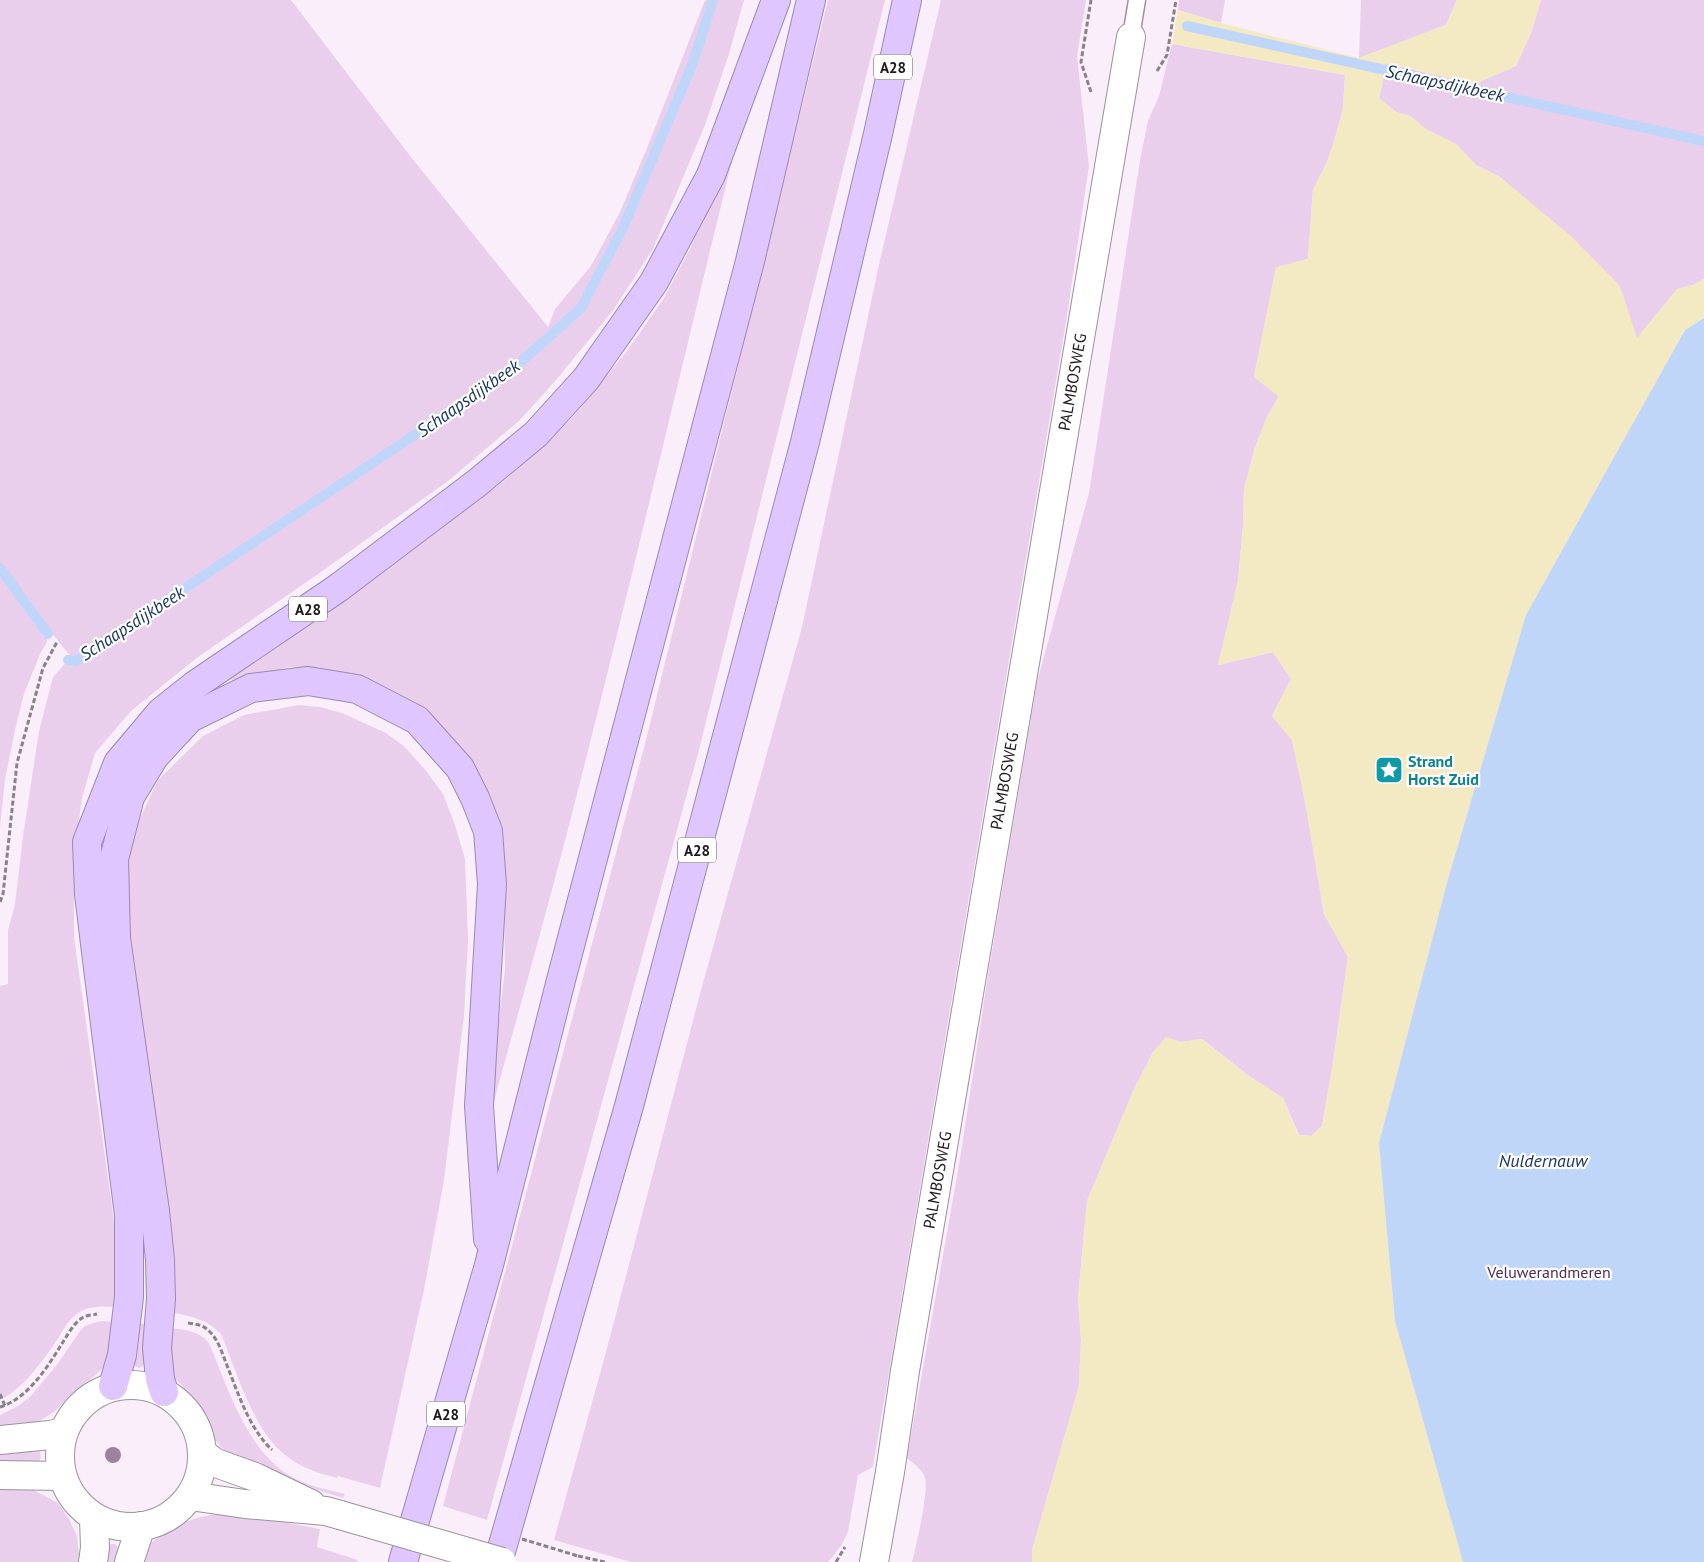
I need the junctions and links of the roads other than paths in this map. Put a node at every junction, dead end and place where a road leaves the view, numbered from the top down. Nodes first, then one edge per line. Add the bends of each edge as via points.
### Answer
1 (776, 0) edge
2 (811, 0) edge
3 (907, 0) edge
4 (1137, 0) edge
5 (1131, 37) joint
6 (489, 1265) junction
7 (113, 1386) junction
8 (164, 1392) junction
9 (63, 1432) junction
10 (0, 1440) edge
11 (202, 1454) junction
12 (0, 1475) edge
13 (62, 1476) junction
14 (190, 1496) junction
15 (333, 1513) junction
16 (94, 1518) junction
17 (141, 1526) junction
18 (93, 1562) edge
19 (129, 1562) edge
20 (403, 1562) edge
21 (498, 1562) edge
22 (502, 1562) edge
23 (874, 1562) edge

1 - 7 highway, A28 via 711,175 654,282 586,379 536,434 478,483 338,588 195,685 162,712 118,763 87,842 89,894 129,1215 129,1297 122,1355
2 - 6 highway, A28 via 750,261
3 - 21 highway, A28 via 802,452 629,1106
4 - 5 lane, PALMBOSWEG
5 - 23 street, PALMBOSWEG
6 - 8 highway, A28 via 479,1106 492,884 488,831 475,798 460,768 417,720 357,689 308,681 251,688 190,718 154,758 130,797 114,859 116,938 160,1260 157,1348
6 - 20 highway, A28
7 - 8 street via 140,1384
7 - 9 street via 83,1402
8 - 11 street via 184,1408 197,1429
9 - 10 street
9 - 13 street via 59,1454
11 - 14 street via 200,1476
11 - 15 street
12 - 13 street
13 - 16 street via 74,1500
14 - 15 street
14 - 17 street via 176,1511 160,1521
15 - 22 street, bridge
16 - 17 street via 117,1526
16 - 18 street
17 - 19 street

